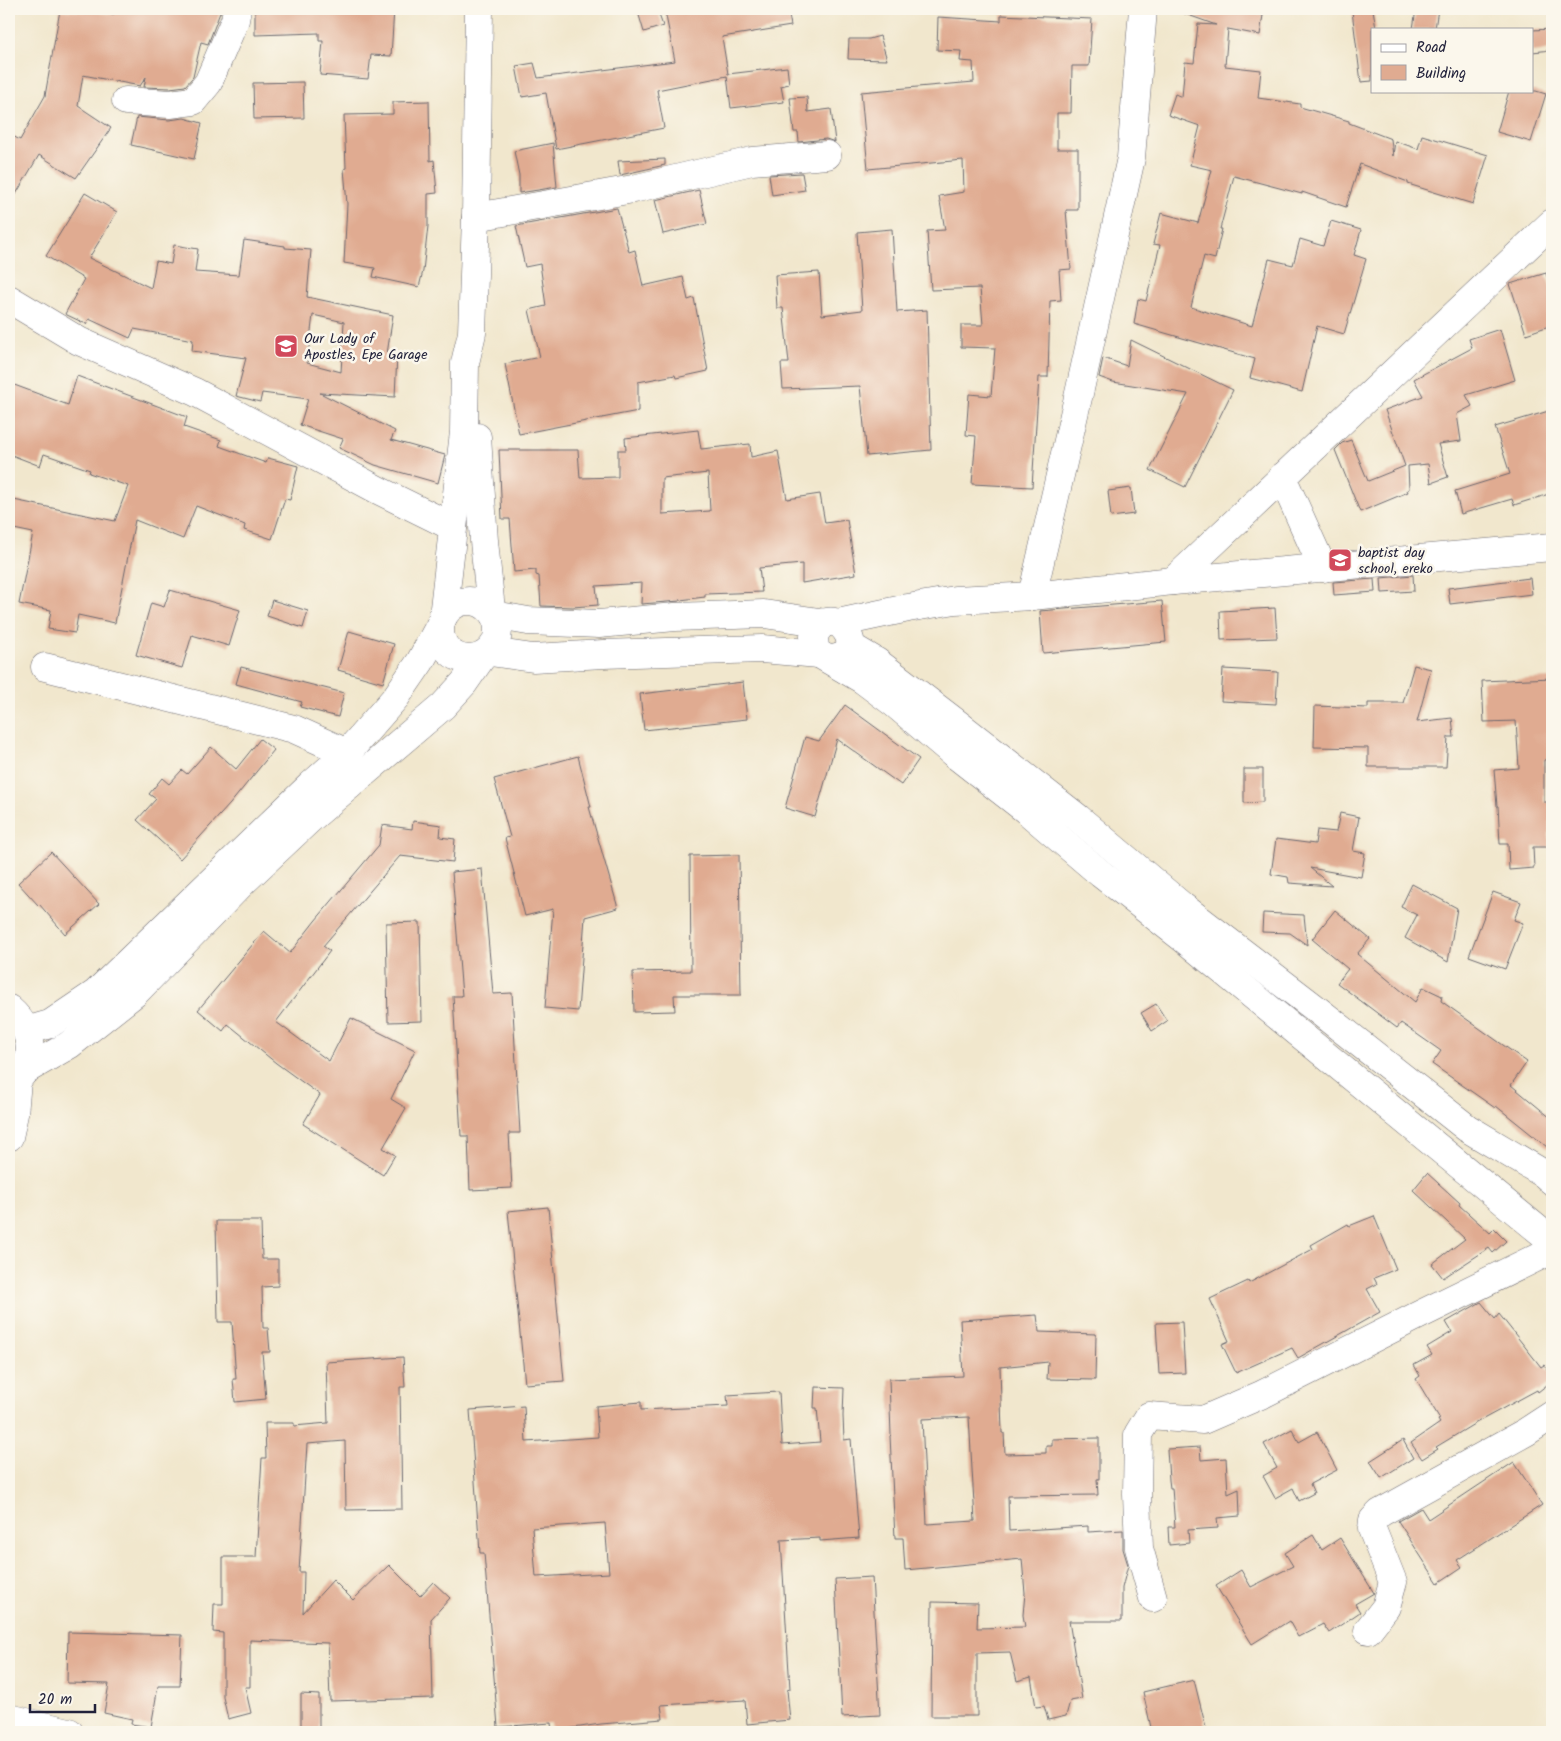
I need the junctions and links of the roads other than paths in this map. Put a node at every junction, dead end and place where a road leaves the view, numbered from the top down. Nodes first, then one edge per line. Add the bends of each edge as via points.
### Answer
1 (237, 9) edge
2 (479, 9) edge
3 (1143, 9) edge
4 (126, 101) dead end
5 (827, 155) dead end
6 (476, 217) junction
7 (1552, 224) edge
8 (9, 299) edge
9 (472, 333) junction
10 (1282, 477) junction
11 (453, 527) junction
12 (1552, 547) edge
13 (1324, 568) junction
14 (1173, 581) junction
15 (1032, 596) junction
16 (492, 612) junction
17 (441, 621) junction
18 (833, 641) junction
19 (486, 654) junction
20 (45, 667) dead end
21 (347, 753) junction
22 (9, 1009) edge
23 (26, 1031) junction
24 (17, 1080) edge
25 (9, 1136) edge
26 (1552, 1181) edge
27 (1552, 1241) edge
28 (1552, 1250) edge
29 (1552, 1415) edge
30 (1153, 1598) dead end
31 (1368, 1630) dead end
32 (9, 1718) edge
33 (69, 1732) edge

1 - 4 street via 208,83 193,101 170,104
2 - 6 street
3 - 15 street via 1131,158
5 - 6 street via 752,161 634,189
6 - 9 street
7 - 10 street
8 - 11 street via 80,341 196,392
9 - 11 street via 465,363 464,432
9 - 16 street via 476,356 478,474
10 - 13 street
10 - 14 street
11 - 17 street
12 - 13 street
13 - 14 street
14 - 15 street
15 - 18 street via 955,600 908,608
16 - 17 street via 479,602 465,601 452,606
16 - 18 street via 528,621 599,624 764,614
16 - 19 street via 498,624 498,634 496,644
17 - 19 street via 442,643 448,651 473,660
17 - 21 street via 420,662 396,697
18 - 19 street via 762,649 533,658
18 - 26 street via 877,662 1467,1128
18 - 27 street via 895,704 953,753
19 - 24 street via 443,706 297,831 178,947 135,994
20 - 21 street via 294,729
21 - 23 street via 96,993 50,1024
22 - 23 street
23 - 24 street via 29,1058
24 - 25 street
28 - 30 street via 1263,1394 1203,1420 1150,1416 1138,1434 1137,1503 1138,1548
29 - 31 street via 1380,1513 1374,1520 1372,1529 1393,1582 1386,1607
32 - 33 street

